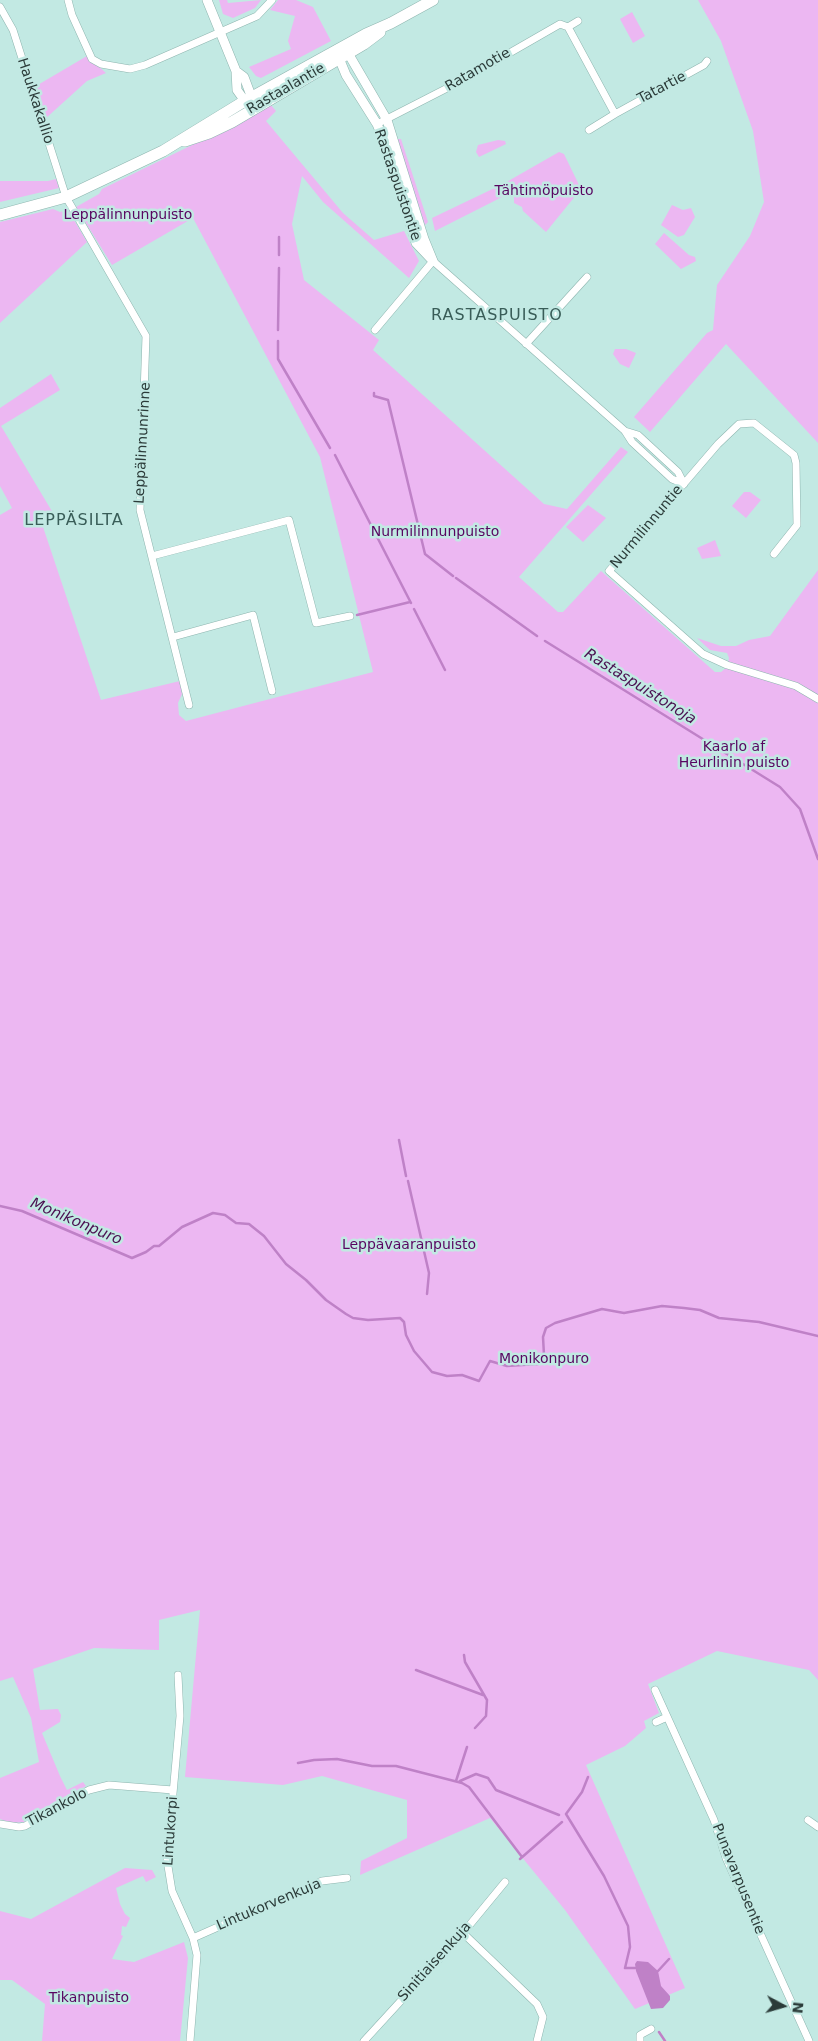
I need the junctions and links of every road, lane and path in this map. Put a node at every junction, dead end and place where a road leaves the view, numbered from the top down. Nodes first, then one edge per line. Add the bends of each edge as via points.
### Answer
1 (68, 0) edge
2 (207, 0) edge
3 (272, 0) edge
4 (433, 0) edge
5 (0, 7) edge
6 (578, 21) dead end
7 (568, 27) junction
8 (220, 32) junction
9 (342, 54) junction
10 (707, 60) dead end
11 (250, 102) junction
12 (615, 114) junction
13 (387, 120) junction
14 (376, 124) junction
15 (589, 130) dead end
16 (66, 197) junction
17 (0, 215) edge
18 (433, 261) junction
19 (587, 277) dead end
20 (375, 330) dead end
21 (526, 344) junction
22 (684, 484) junction
23 (774, 554) dead end
24 (152, 556) junction
25 (350, 616) dead end
26 (173, 637) junction
27 (272, 691) dead end
28 (818, 699) edge
29 (189, 704) dead end
30 (178, 1675) dead end
31 (655, 1690) dead end
32 (667, 1717) junction
33 (656, 1722) dead end
34 (173, 1790) junction
35 (808, 1820) dead end
36 (0, 1824) edge
37 (818, 1827) edge
38 (347, 1878) dead end
39 (505, 1882) dead end
40 (463, 1932) junction
41 (193, 1938) junction
42 (651, 2029) dead end
43 (640, 2038) edge
44 (190, 2041) edge
45 (364, 2041) edge
46 (537, 2041) edge
47 (808, 2041) edge

1 - 8 street via 87,50 92,59 101,64 136,68
2 - 8 street
3 - 8 street via 257,16
4 - 9 main road, Rastaalantie via 391,23 369,41
5 - 16 street, Haukkakallio via 13,30
6 - 7 street, Ratamotie
7 - 12 street
7 - 13 street, Ratamotie via 560,24
8 - 11 street via 236,71 244,77
9 - 11 main road, Rastaalantie
9 - 13 street, Rastaspuistontie
9 - 14 street, Rastaspuistontie via 346,75
10 - 12 street, Tatartie via 704,66
11 - 16 main road, Rastaalantie via 209,134 175,145
12 - 15 street, Tatartie
13 - 14 street, Ratamotie
13 - 18 street, Rastaspuistontie
14 - 18 street, Rastaspuistontie via 385,143 416,244
16 - 17 main road, Rastaalantie
16 - 24 street, Leppälinnunrinne via 146,336 139,506
18 - 20 street
18 - 21 street, Rastaspuistontie
19 - 21 street
21 - 22 street, Rastaspuistontie via 625,431 638,435 678,472
22 - 23 street, Nurmilinnuntie via 739,424 754,423 794,456 797,467 797,525
22 - 28 street, Nurmilinnuntie via 609,570 704,654 796,686
24 - 25 street via 289,520 316,624
24 - 26 street, Leppälinnunrinne
26 - 27 street via 253,615
26 - 29 street, Leppälinnunrinne
30 - 34 street, Lintukorpi via 180,1716
31 - 32 street, Punavarpusentie
32 - 33 street
32 - 47 street, Punavarpusentie
34 - 36 street, Tikankolo via 109,1785 89,1790 25,1826
34 - 41 street, Lintukorpi via 167,1860 169,1879
35 - 37 street
38 - 41 street, Lintukorvenkuja via 322,1881
39 - 40 street, Sinitiaisenkuja
40 - 45 street, Sinitiaisenkuja
40 - 46 street via 537,2004 542,2017
41 - 44 street, Lintukorpi via 198,1968
42 - 43 street

